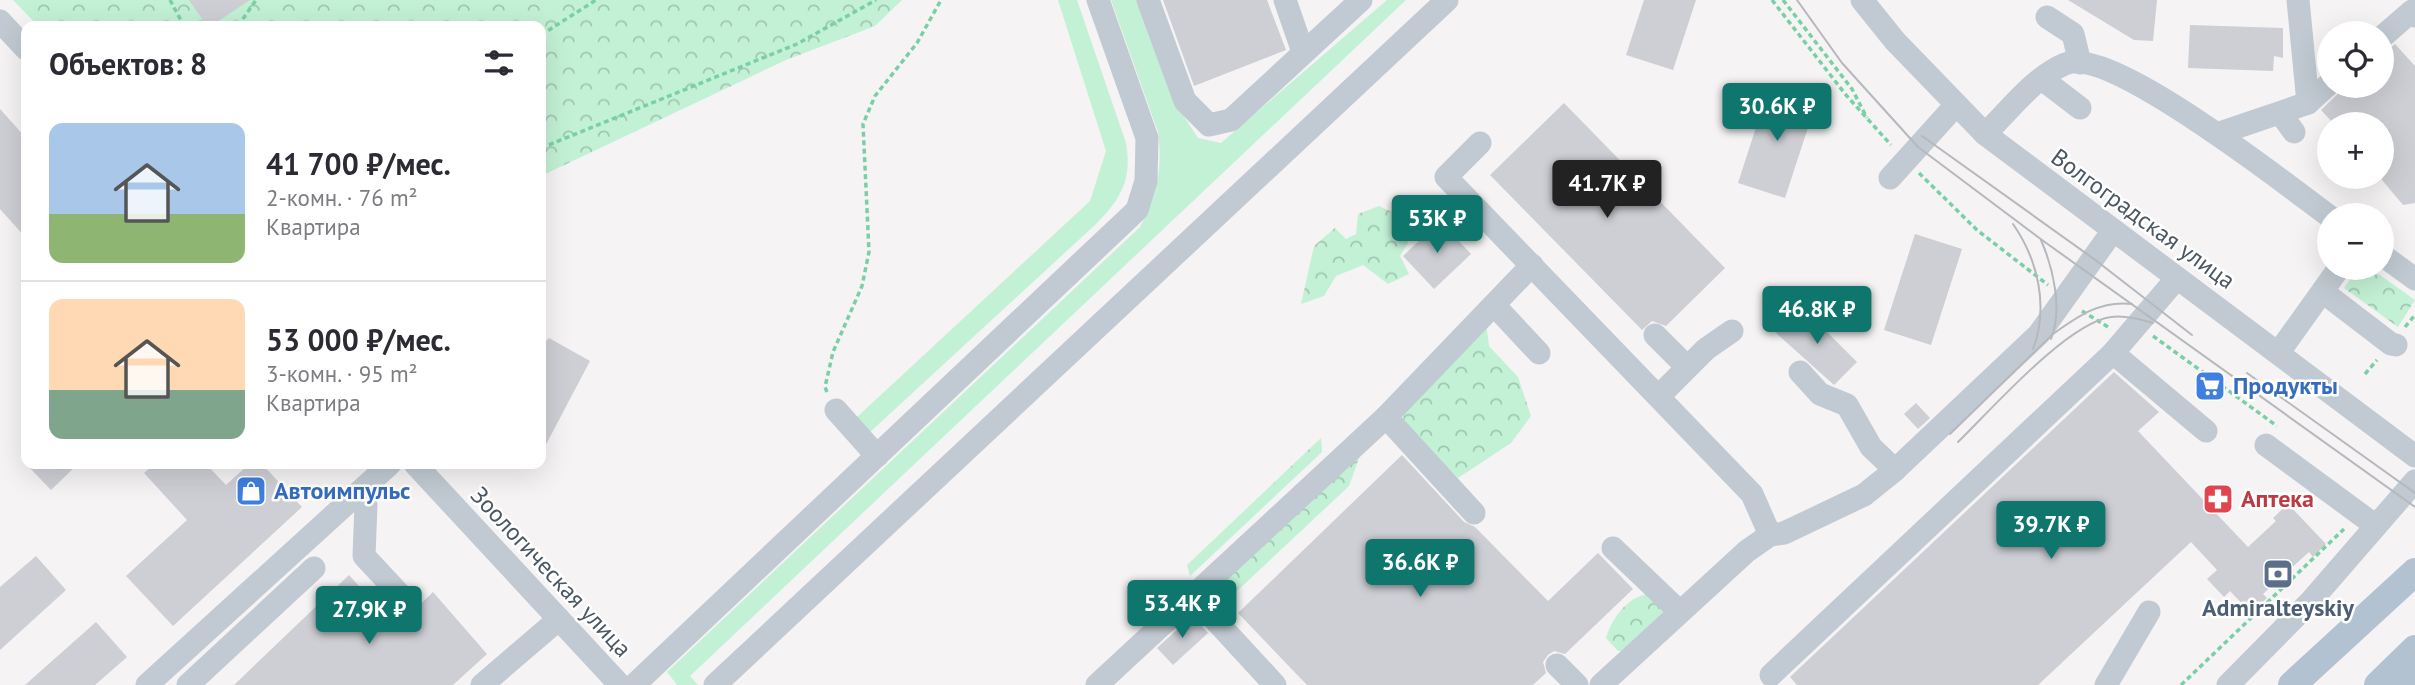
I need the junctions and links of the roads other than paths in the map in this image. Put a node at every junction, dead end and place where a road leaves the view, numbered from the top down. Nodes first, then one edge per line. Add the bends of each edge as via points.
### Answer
1 (1098, 0) edge
2 (1148, 0) edge
3 (1285, 0) edge
4 (1361, 0) edge
5 (1447, 0) edge
6 (1862, 0) edge
7 (2298, 0) edge
8 (2415, 16) edge
9 (2047, 17) dead end
10 (0, 20) edge
11 (2394, 27) edge
12 (21, 43) edge
13 (1303, 52) junction
14 (2080, 62) junction
15 (2042, 79) junction
16 (2317, 95) edge
17 (2308, 103) junction
18 (1955, 106) junction
19 (2080, 108) dead end
20 (1985, 134) junction
21 (2217, 134) junction
22 (1480, 143) dead end
23 (1890, 178) dead end
24 (2317, 207) edge
25 (2112, 232) junction
26 (2394, 264) edge
27 (1532, 265) junction
28 (2177, 278) junction
29 (2415, 279) edge
30 (2331, 280) edge
31 (2323, 292) junction
32 (1495, 306) junction
33 (1732, 331) dead end
34 (1655, 335) dead end
35 (2396, 345) dead end
36 (2279, 352) junction
37 (1539, 353) dead end
38 (2113, 353) junction
39 (1687, 367) junction
40 (1800, 372) dead end
41 (1659, 396) junction
42 (836, 410) road end
43 (1386, 417) junction
44 (2206, 431) dead end
45 (2266, 445) dead end
46 (877, 456) junction
47 (2415, 456) edge
48 (384, 469) edge
49 (420, 469) edge
50 (1895, 470) junction
51 (2415, 481) edge
52 (355, 495) junction
53 (1474, 513) dead end
54 (2367, 520) junction
55 (1770, 535) junction
56 (1613, 548) dead end
57 (314, 568) dead end
58 (2415, 572) edge
59 (1193, 596) junction
60 (406, 601) dead end
61 (1680, 612) junction
62 (2149, 612) dead end
63 (559, 620) junction
64 (2415, 649) edge
65 (1557, 664) dead end
66 (1771, 675) dead end
67 (2415, 680) edge
68 (147, 685) edge
69 (188, 685) edge
70 (482, 685) edge
71 (620, 685) edge
72 (634, 685) edge
73 (715, 685) edge
74 (1097, 685) edge
75 (1275, 685) edge
76 (1577, 685) edge
77 (1601, 685) edge
78 (2106, 685) edge
79 (2228, 685) edge
80 (2292, 685) edge
81 (2378, 685) edge
82 (2410, 685) edge

1 - 46 street via 1147,138 1146,181 1137,210
2 - 13 street via 1185,101 1209,125 1231,120
3 - 13 street
4 - 13 street
5 - 73 street
6 - 18 street, Волгоградская улица
7 - 17 street
8 - 11 street via 2412,11
9 - 14 street via 2073,34
10 - 12 street
14 - 15 street via 2067,63
14 - 21 street via 2138,84
15 - 19 street
15 - 20 street
16 - 17 street
17 - 21 street via 2287,122
18 - 20 street, Волгоградская улица
18 - 23 street
20 - 25 street, Волгоградская улица
21 - 24 street
22 - 27 street via 1446,177
25 - 28 street, Волгоградская улица
25 - 50 street via 2039,334
26 - 29 street
27 - 32 street
27 - 41 street
28 - 36 street, Волгоградская улица
28 - 38 street
30 - 31 street
31 - 35 street
31 - 36 street
32 - 37 street
32 - 43 street
33 - 39 street
34 - 39 street
36 - 47 street, Волгоградская улица
38 - 44 street
38 - 66 street
39 - 41 street
40 - 50 street via 1820,394 1847,405 1871,447
41 - 55 street via 1752,494
42 - 46 street
43 - 53 street
43 - 59 street
45 - 54 street
46 - 72 street
48 - 52 street
49 - 63 street, Зоологическая улица
50 - 55 street via 1848,503
51 - 54 street
52 - 60 street via 366,505 364,556
52 - 68 street
54 - 79 street via 2312,601
55 - 61 street
56 - 61 street
57 - 69 street
58 - 80 main road
59 - 74 street
59 - 75 street
61 - 77 street
62 - 78 street
63 - 70 street
63 - 71 street, Зоологическая улица
64 - 81 main road
65 - 76 street
67 - 82 main road

